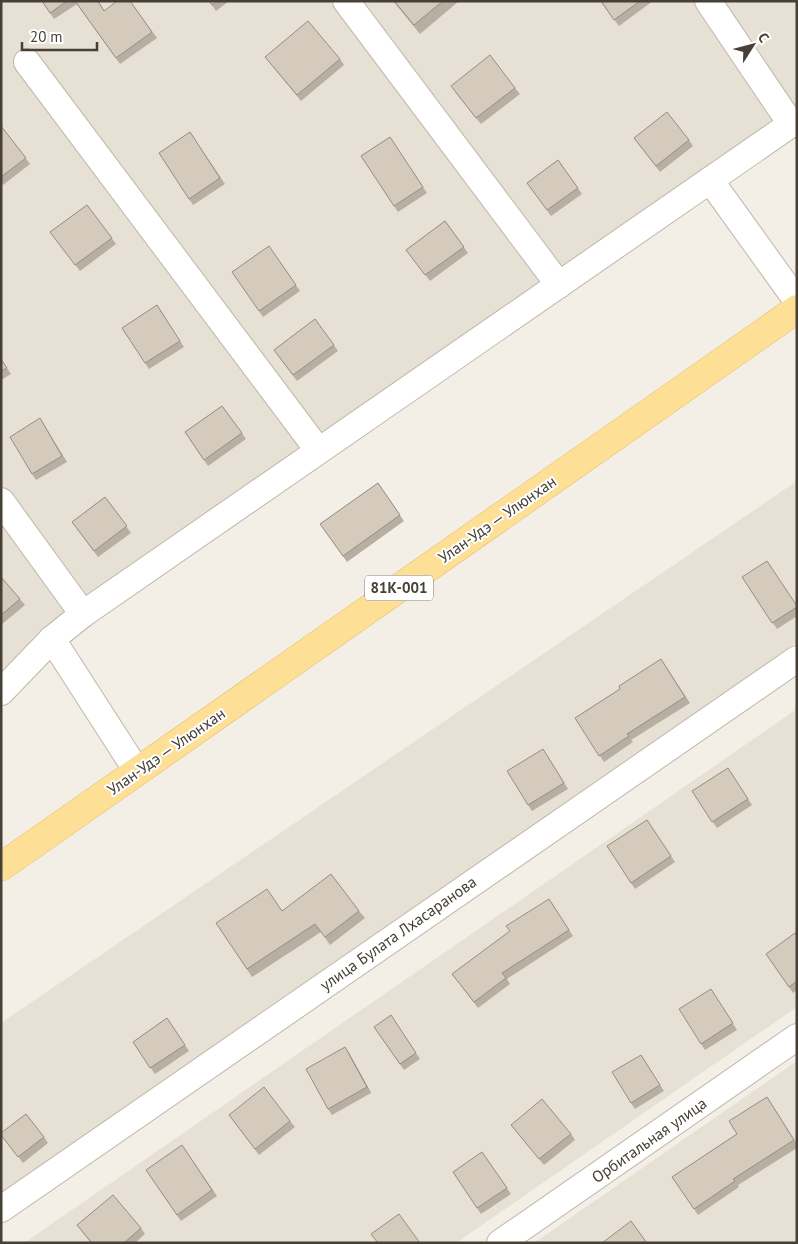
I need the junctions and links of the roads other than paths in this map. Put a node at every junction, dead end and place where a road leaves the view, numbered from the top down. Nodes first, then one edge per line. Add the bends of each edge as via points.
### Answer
1 (346, 1) edge
2 (708, 1) edge
3 (27, 62) dead end
4 (794, 122) edge
5 (710, 180) junction
6 (559, 285) junction
7 (797, 301) edge
8 (797, 309) edge
9 (318, 450) junction
10 (1, 501) edge
11 (83, 614) junction
12 (52, 639) junction
13 (797, 659) edge
14 (1, 692) edge
15 (137, 771) junction
16 (1, 867) edge
17 (797, 1037) edge
18 (1, 1209) edge
19 (500, 1243) edge

1 - 6 street
2 - 4 street
3 - 9 street
4 - 5 street
5 - 6 street
5 - 7 street
6 - 9 street
8 - 15 main road, Улан-Удэ — Улюнхан / 81К-001
9 - 11 street
10 - 11 street
11 - 12 street
12 - 14 street
12 - 15 street
13 - 18 street, улица Булата Лхасаранова
15 - 16 main road, Улан-Удэ — Улюнхан / 81К-001
17 - 19 street, Орбитальная улица

